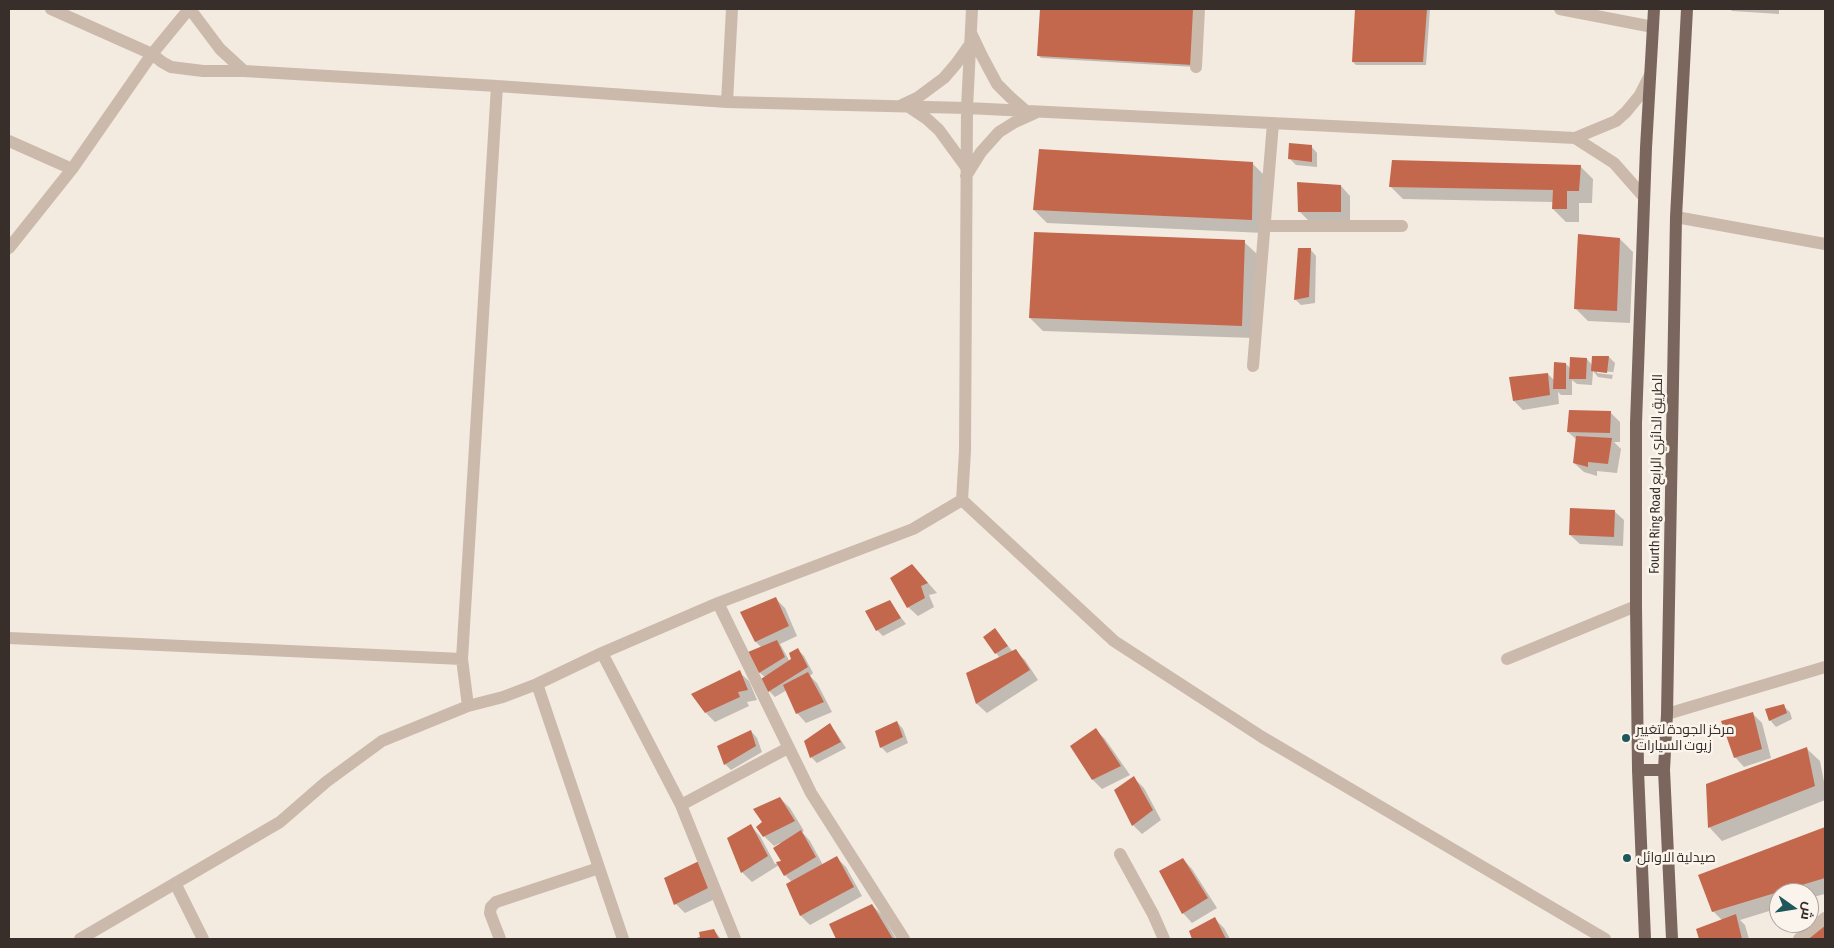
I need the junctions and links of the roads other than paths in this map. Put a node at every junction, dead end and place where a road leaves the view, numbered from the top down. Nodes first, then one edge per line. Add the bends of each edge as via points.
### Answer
1 (51, 9) edge
2 (189, 9) edge
3 (732, 9) edge
4 (972, 9) edge
5 (1200, 9) edge
6 (1560, 9) edge
7 (1654, 9) edge
8 (1687, 9) edge
9 (1653, 26) junction
10 (971, 38) junction
11 (152, 54) junction
12 (1196, 67) dead end
13 (244, 71) junction
14 (1650, 75) junction
15 (497, 86) junction
16 (727, 102) junction
17 (905, 106) junction
18 (967, 108) junction
19 (1032, 112) junction
20 (1273, 123) junction
21 (1576, 138) junction
22 (9, 141) edge
23 (72, 169) junction
24 (966, 172) junction
25 (1644, 197) junction
26 (1676, 216) junction
27 (1265, 226) junction
28 (1402, 226) dead end
29 (1825, 244) edge
30 (9, 248) edge
31 (1253, 366) dead end
32 (962, 500) junction
33 (718, 603) junction
34 (1636, 606) junction
35 (9, 638) edge
36 (602, 653) junction
37 (462, 658) junction
38 (1507, 659) dead end
39 (1825, 667) edge
40 (537, 684) junction
41 (468, 706) junction
42 (1667, 714) junction
43 (788, 748) junction
44 (1638, 770) junction
45 (1664, 770) junction
46 (681, 805) junction
47 (1120, 854) dead end
48 (599, 868) junction
49 (175, 883) junction
50 (1825, 918) edge
51 (95, 935) edge
52 (80, 939) edge
53 (203, 939) edge
54 (500, 939) edge
55 (623, 939) edge
56 (736, 939) edge
57 (904, 939) edge
58 (1164, 939) edge
59 (1605, 939) edge
60 (1645, 939) edge
61 (1672, 939) edge
62 (1799, 939) edge

1 - 11 street
2 - 11 street
2 - 13 street via 220,49
3 - 16 street
4 - 10 street
5 - 12 street
6 - 9 street
7 - 9 main road, Fourth Ring Road الطريق الدائري الرابع
8 - 26 main road, Fourth Ring Road الطريق الدائري الرابع
9 - 14 main road, Fourth Ring Road الطريق الدائري الرابع
10 - 17 street via 944,78
10 - 18 street
10 - 19 street via 998,84
11 - 13 street via 171,67
11 - 23 street
13 - 15 street
14 - 21 street via 1640,95 1616,121
14 - 25 main road, Fourth Ring Road الطريق الدائري الرابع
15 - 16 street
15 - 37 street
16 - 17 street
17 - 18 street
17 - 24 street via 940,130
18 - 19 street
18 - 24 street
19 - 20 street
19 - 24 street via 1000,132
20 - 21 street
20 - 27 street
21 - 25 street via 1614,163
22 - 23 street
23 - 30 street
24 - 32 street
25 - 34 main road, Fourth Ring Road الطريق الدائري الرابع via 1636,423
26 - 29 street
26 - 42 main road, Fourth Ring Road الطريق الدائري الرابع
27 - 28 street
27 - 31 street
32 - 33 street via 913,529
32 - 59 street via 1114,642 1262,737
33 - 36 street
33 - 43 street
34 - 38 street
34 - 44 main road, Fourth Ring Road الطريق الدائري الرابع
35 - 37 street
36 - 40 street
36 - 46 street
37 - 41 street
39 - 42 street
40 - 41 street
40 - 48 street
41 - 49 street via 382,741 326,782 280,822
42 - 45 main road, Fourth Ring Road الطريق الدائري الرابع
43 - 46 street
43 - 57 street via 810,793
44 - 45 main road
44 - 60 main road, Fourth Ring Road الطريق الدائري الرابع
45 - 61 main road, Fourth Ring Road الطريق الدائري الرابع
46 - 56 street
47 - 58 street
48 - 54 street via 496,902 490,913
48 - 55 street
49 - 51 street
49 - 53 street
50 - 62 street
51 - 52 street

